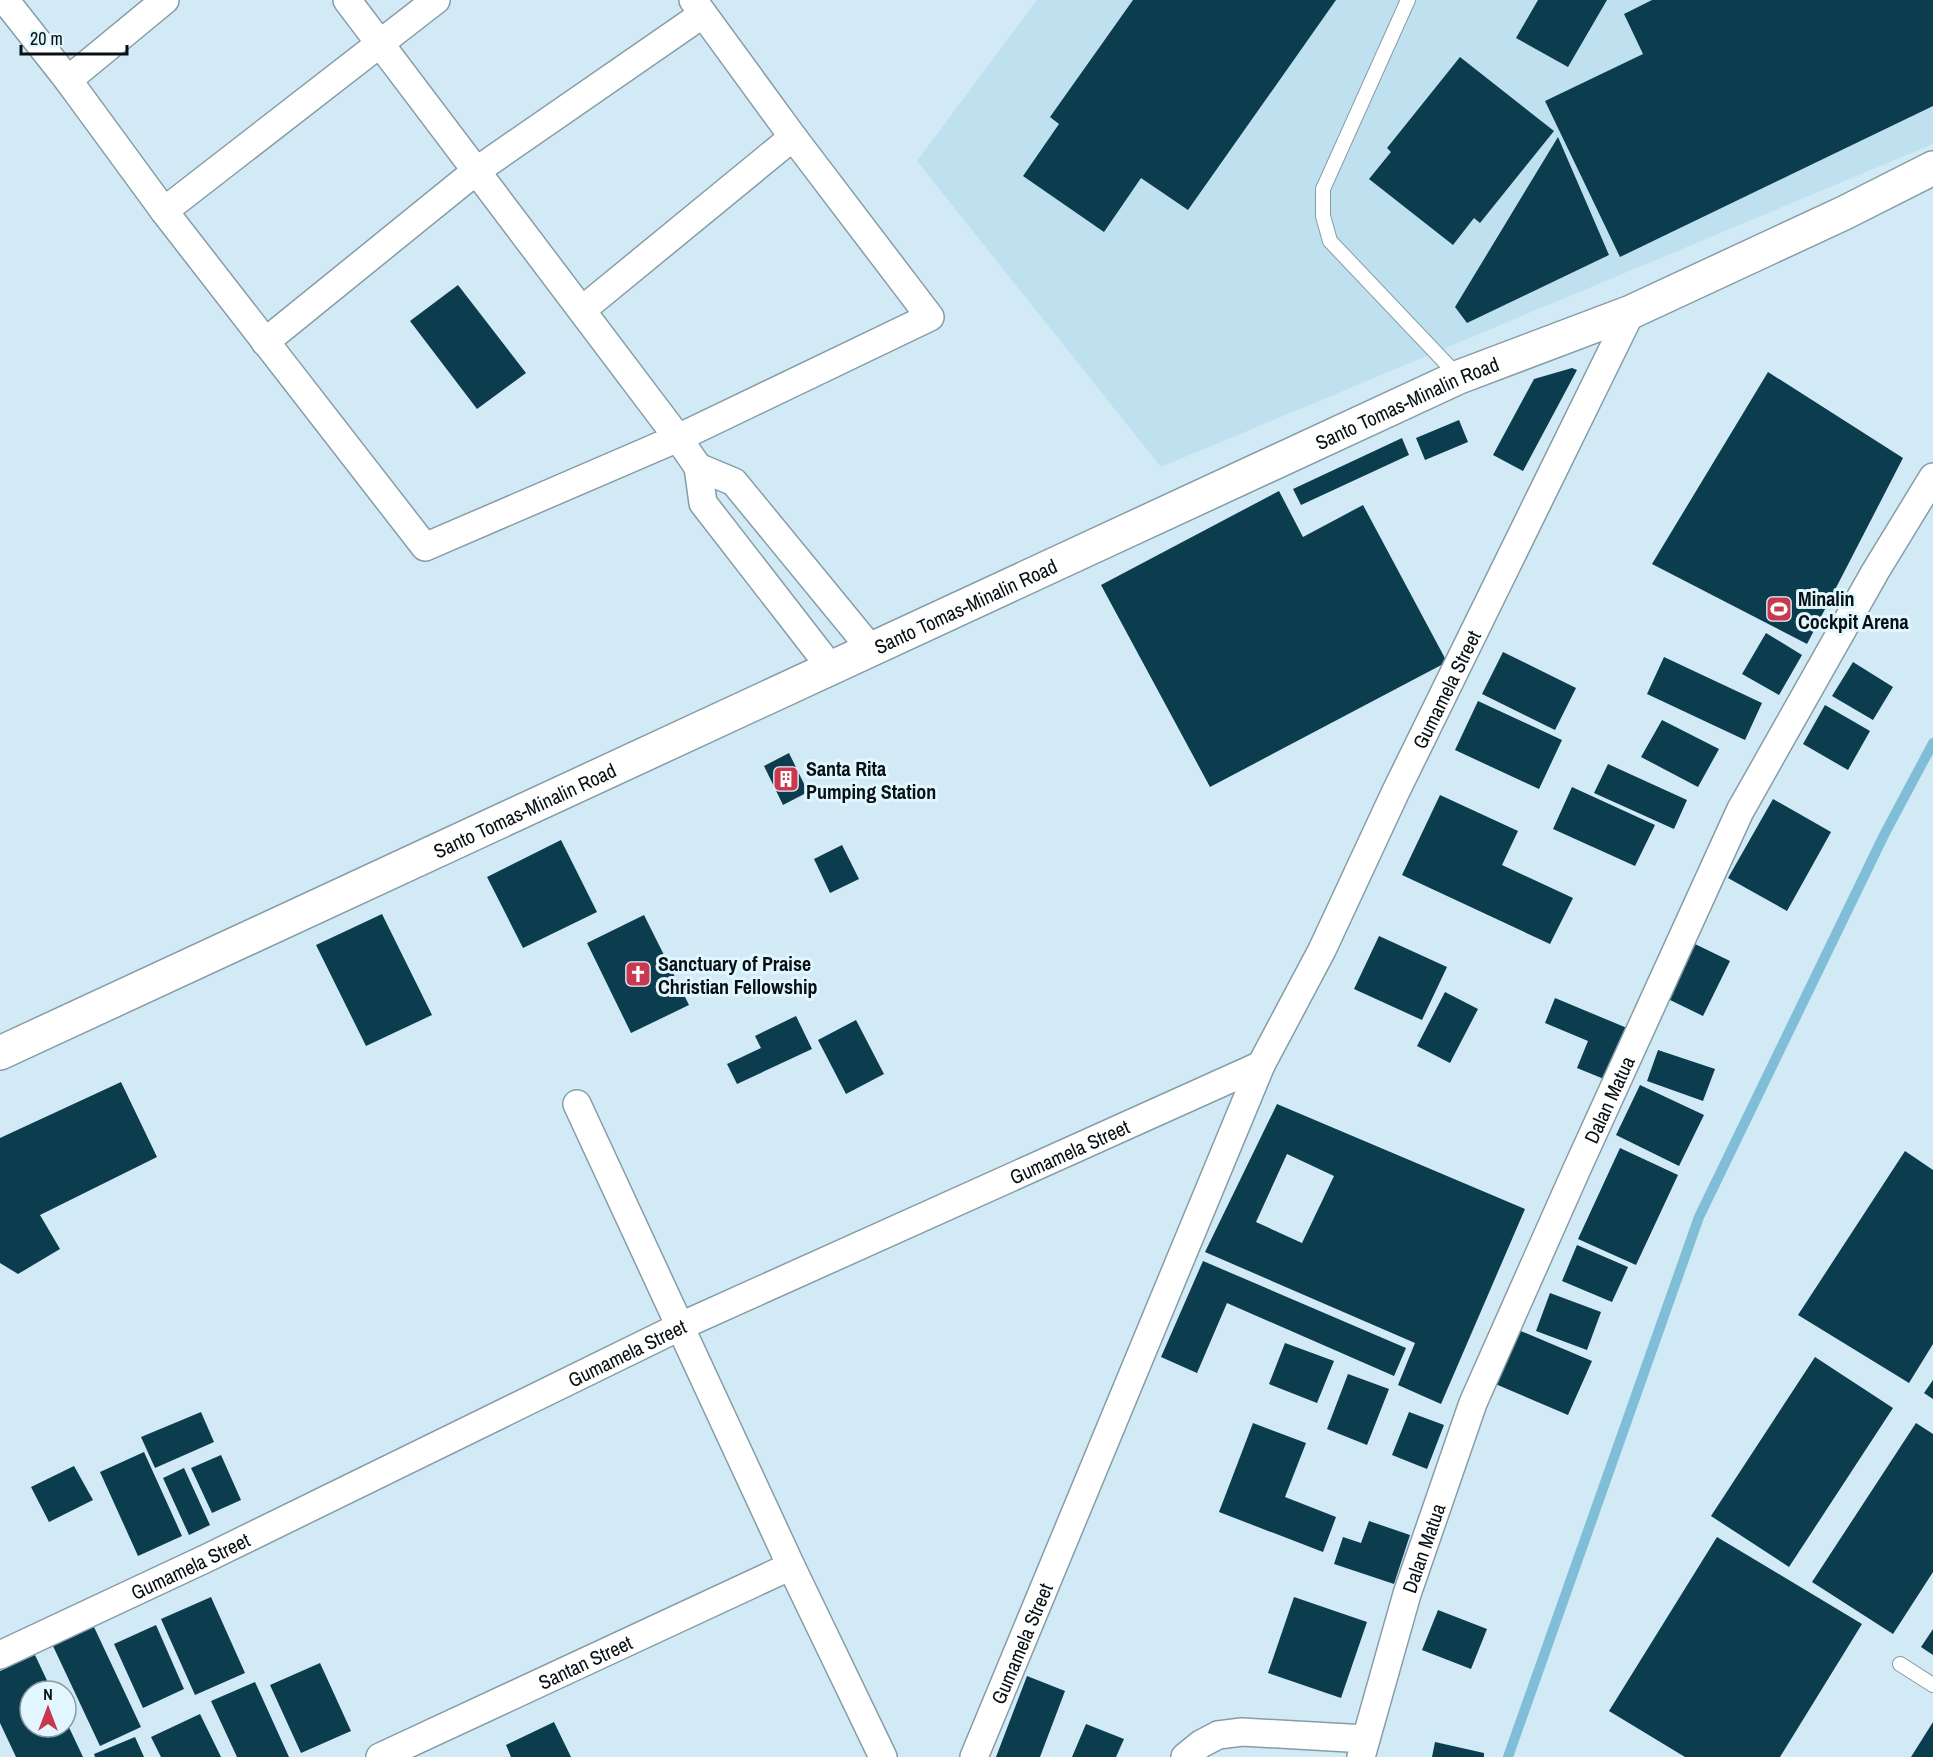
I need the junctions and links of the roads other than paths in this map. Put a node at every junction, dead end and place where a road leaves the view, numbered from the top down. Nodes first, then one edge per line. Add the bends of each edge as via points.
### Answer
1 (5, 0) edge
2 (165, 0) edge
3 (347, 0) edge
4 (436, 0) edge
5 (1408, 0) edge
6 (698, 7) edge
7 (380, 43) junction
8 (68, 80) junction
9 (793, 137) junction
10 (1933, 168) edge
11 (476, 171) junction
12 (164, 211) junction
13 (582, 310) junction
14 (1631, 312) junction
15 (265, 342) junction
16 (1459, 377) junction
17 (678, 438) junction
18 (698, 466) junction
19 (1933, 477) edge
20 (871, 649) junction
21 (831, 668) junction
22 (0, 1053) edge
23 (1261, 1065) junction
24 (577, 1104) dead end
25 (681, 1326) junction
26 (791, 1566) junction
27 (0, 1655) edge
28 (1900, 1664) dead end
29 (1933, 1685) edge
30 (1364, 1748) edge
31 (380, 1757) edge
32 (883, 1757) edge
33 (974, 1757) edge
34 (1185, 1757) edge

1 - 8 street
2 - 8 street
3 - 7 street
4 - 7 street
5 - 16 lane via 1323,189 1323,216 1330,241
6 - 9 street
6 - 11 street
7 - 11 street
7 - 12 street
8 - 12 street
9 - 13 street
9 - 17 street via 930,317
10 - 14 main road, Santo Tomas-Minalin Road
11 - 13 street
11 - 15 street
12 - 15 street
13 - 17 street
14 - 16 main road, Santo Tomas-Minalin Road
14 - 23 street, Gumamela Street via 1395,791 1322,950
15 - 17 street via 425,547
16 - 20 main road, Santo Tomas-Minalin Road
17 - 18 street
18 - 20 street via 734,483
18 - 21 street via 703,503
19 - 30 street, Dalan Matua via 1740,811 1576,1172 1473,1403 1407,1594
20 - 21 main road, Santo Tomas-Minalin Road
21 - 22 main road, Santo Tomas-Minalin Road
23 - 25 street, Gumamela Street
23 - 33 street, Gumamela Street
24 - 25 street
25 - 26 street
25 - 27 street, Gumamela Street
26 - 31 street, Santan Street
26 - 32 street
28 - 29 lane
30 - 34 street via 1242,1732 1218,1735

